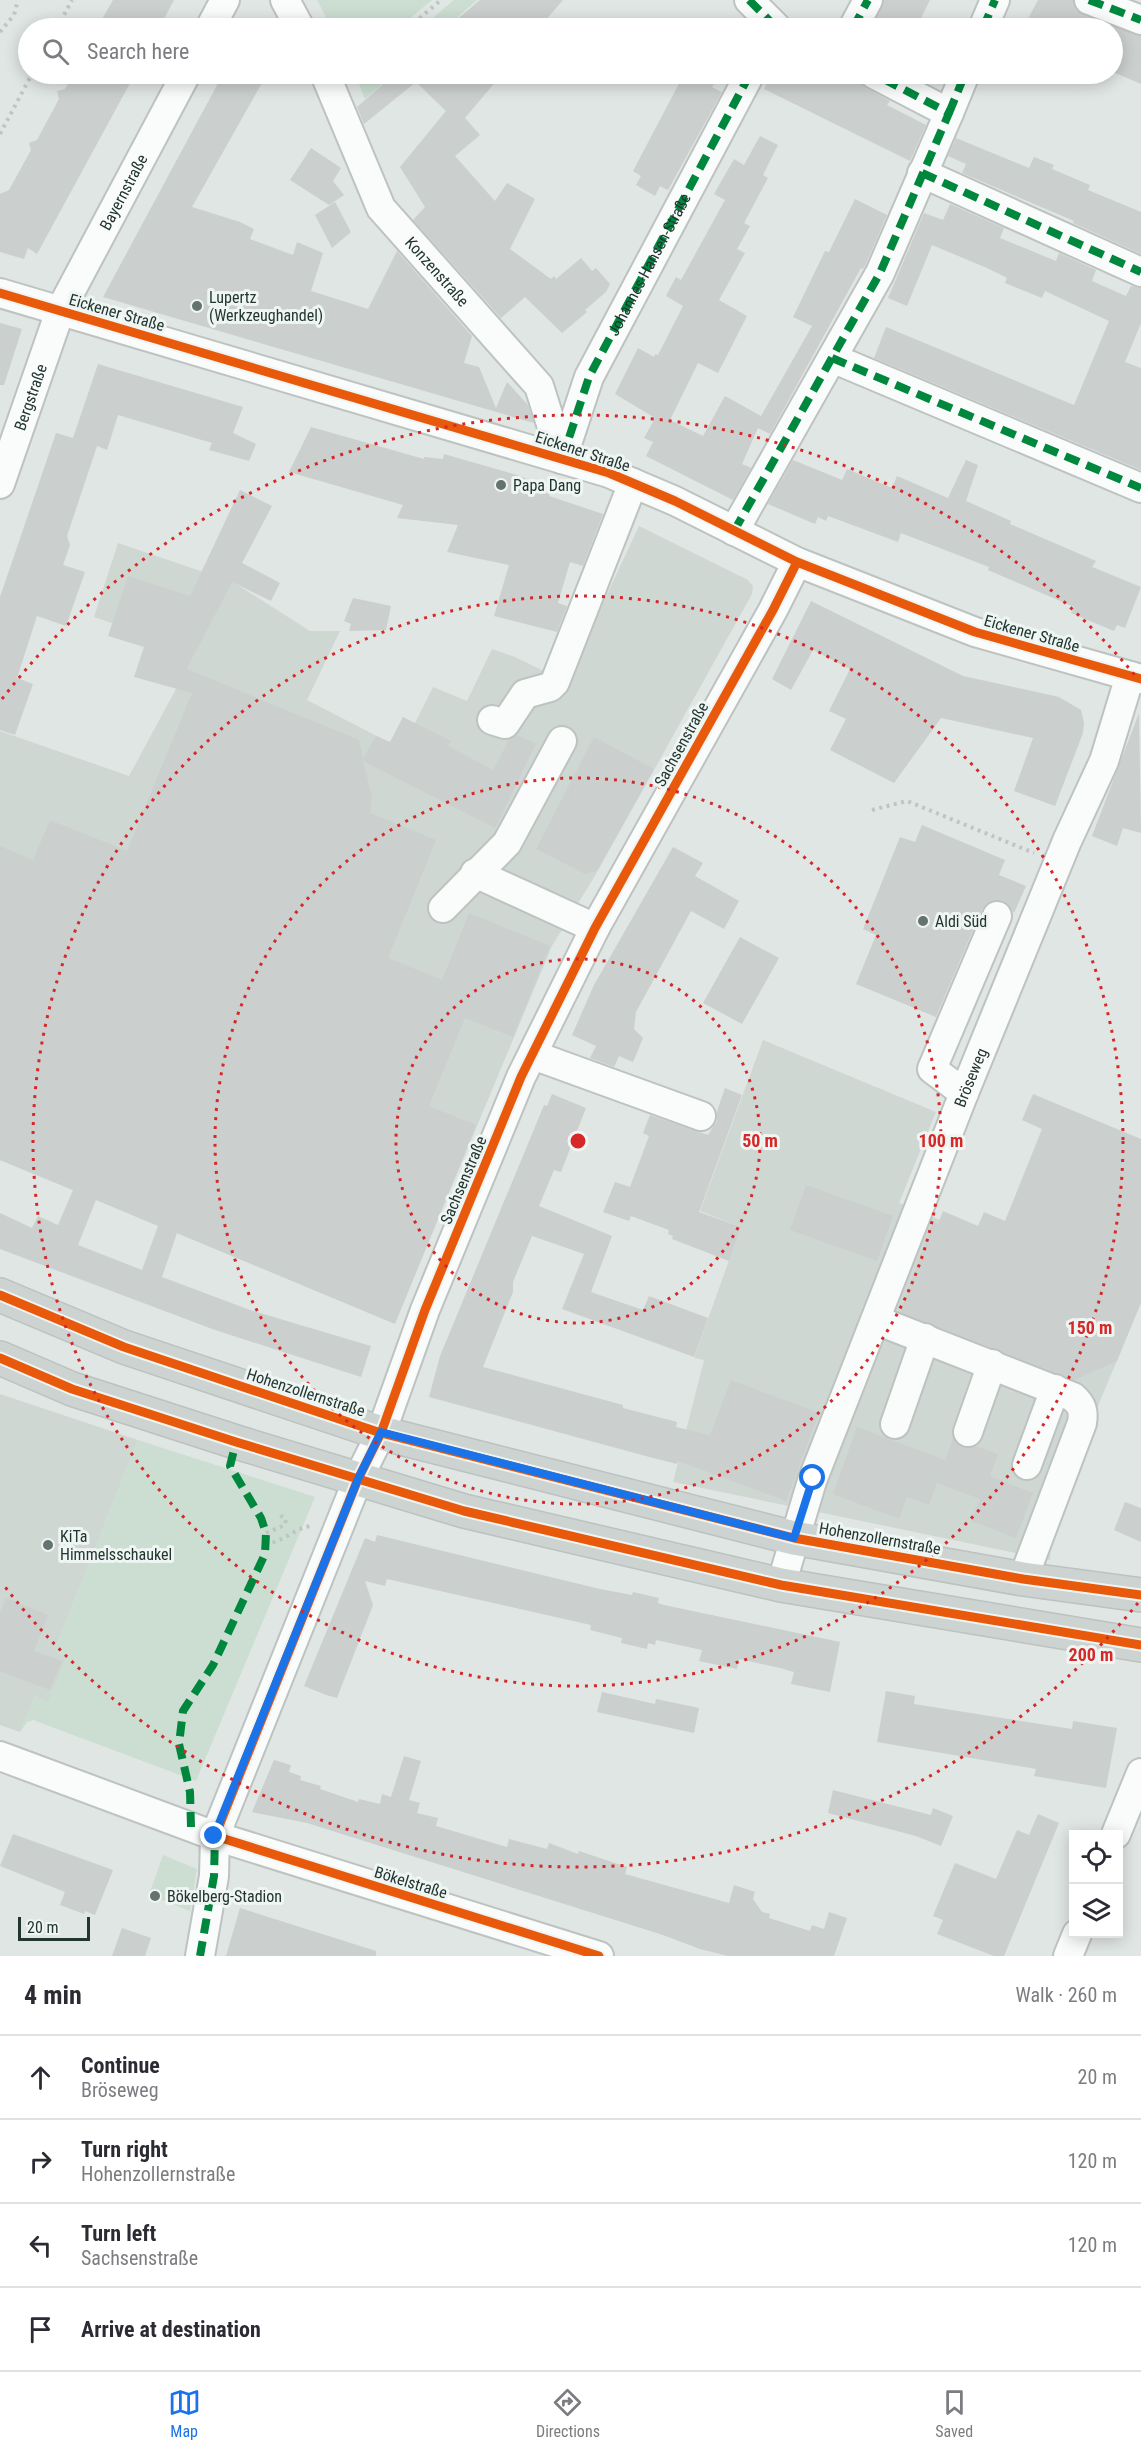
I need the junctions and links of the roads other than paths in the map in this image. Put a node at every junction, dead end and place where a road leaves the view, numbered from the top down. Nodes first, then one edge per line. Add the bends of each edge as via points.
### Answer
1 (225, 0) edge
2 (285, 0) edge
3 (749, 0) edge
4 (868, 0) edge
5 (995, 0) edge
6 (1089, 0) edge
7 (215, 18) edge
8 (295, 18) edge
9 (766, 18) edge
10 (858, 18) edge
11 (987, 18) edge
12 (1141, 20) edge
13 (181, 84) edge
14 (328, 84) edge
15 (745, 84) edge
16 (893, 84) edge
17 (961, 84) edge
18 (948, 113) junction
19 (922, 173) junction
20 (1141, 272) edge
21 (0, 293) edge
22 (60, 311) junction
23 (832, 358) junction
24 (562, 459) junction
25 (633, 483) junction
26 (0, 484) edge
27 (1141, 488) edge
28 (734, 531) junction
29 (797, 562) junction
30 (1136, 677) edge
31 (492, 720) dead end
32 (562, 741) dead end
33 (475, 873) junction
34 (442, 908) dead end
35 (997, 916) dead end
36 (595, 928) junction
37 (532, 1055) junction
38 (964, 1093) junction
39 (701, 1116) dead end
40 (0, 1295) edge
41 (876, 1320) junction
42 (925, 1338) junction
43 (0, 1358) edge
44 (992, 1364) junction
45 (1054, 1389) junction
46 (895, 1424) dead end
47 (381, 1432) junction
48 (968, 1432) dead end
49 (1027, 1465) dead end
50 (358, 1479) junction
51 (794, 1538) junction
52 (1023, 1579) junction
53 (781, 1585) junction
54 (1141, 1595) edge
55 (1141, 1646) edge
56 (0, 1756) edge
57 (1141, 1773) edge
58 (1118, 1830) edge
59 (214, 1836) junction
60 (1075, 1938) edge
61 (200, 1956) edge
62 (600, 1956) edge
63 (1068, 1956) edge

1 - 7 street
2 - 8 street
3 - 9 street
4 - 10 street
5 - 11 street
6 - 12 street
13 - 22 street, Bayernstraße
14 - 24 street, Konzenstraße via 381,208 539,387
15 - 24 street, Johannes-Hansen-Straße via 589,377
16 - 18 street
17 - 18 street
18 - 19 street
19 - 20 street
19 - 23 street via 880,273
21 - 22 street, Eickener Straße
22 - 24 street, Eickener Straße
22 - 26 street, Bergstraße
23 - 27 street
23 - 28 street
24 - 25 street, Eickener Straße
25 - 28 street, Eickener Straße
25 - 31 street via 555,682 525,694 505,724
28 - 29 street, Eickener Straße
29 - 30 street, Eickener Straße via 975,632
29 - 36 street, Sachsenstraße
30 - 38 street, Bröseweg
32 - 33 street via 507,843
33 - 34 street
33 - 36 street
35 - 38 street via 932,1069
36 - 37 street, Sachsenstraße
37 - 39 street
37 - 47 street, Sachsenstraße via 425,1310
38 - 41 street, Bröseweg
40 - 47 main road, Hohenzollernstraße via 124,1347
41 - 42 street
41 - 51 street, Bröseweg via 812,1481
42 - 44 street
42 - 46 street
43 - 50 main road via 72,1389
44 - 45 street
44 - 48 street
45 - 49 street
45 - 52 street via 1080,1403 1083,1414
47 - 50 street, Sachsenstraße
47 - 51 main road, Hohenzollernstraße
50 - 53 main road via 464,1511
50 - 59 street, Sachsenstraße
51 - 52 main road, Hohenzollernstraße
51 - 53 street, Bröseweg
52 - 54 main road, Hohenzollernstraße
53 - 55 main road
56 - 59 street, Bökelstraße
57 - 58 street
59 - 61 street via 214,1876
59 - 62 street, Bökelstraße
60 - 63 street

